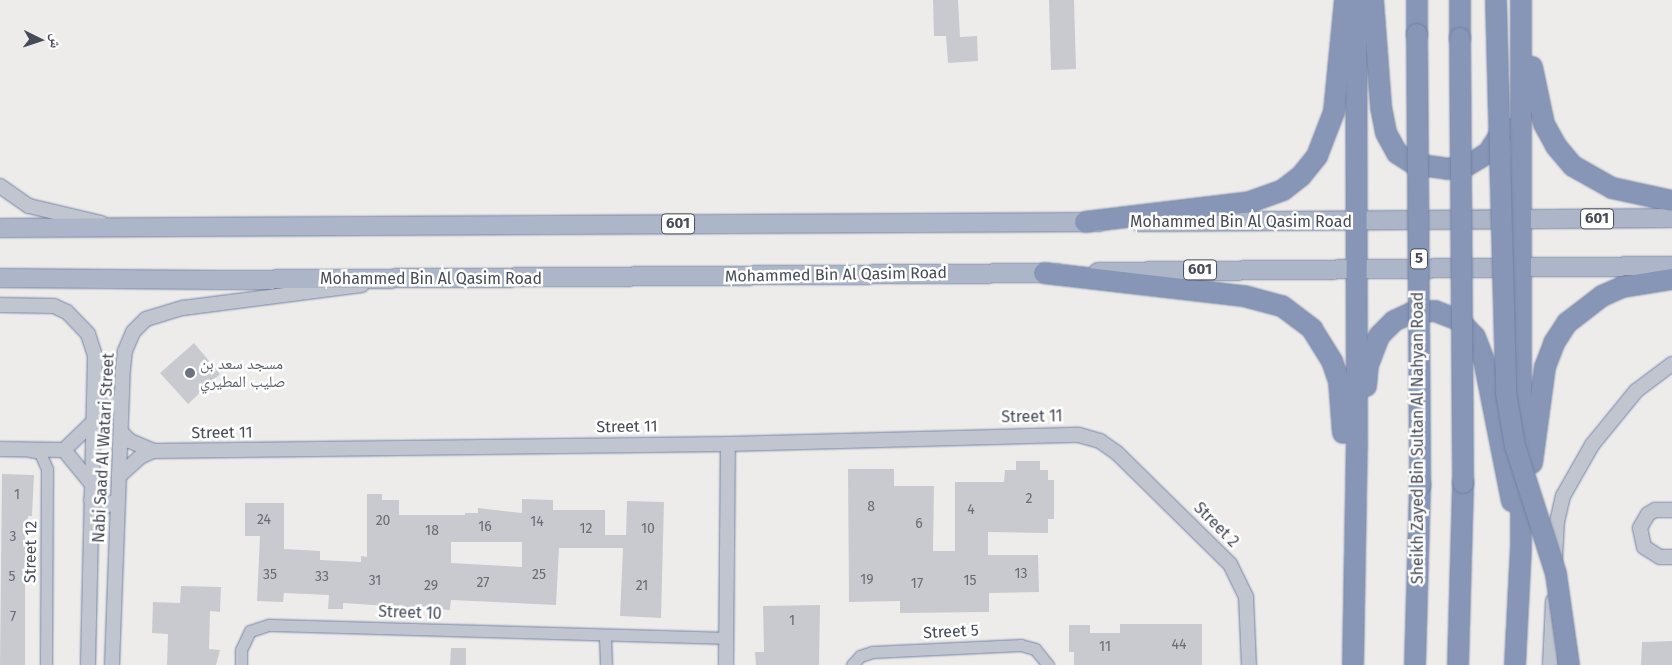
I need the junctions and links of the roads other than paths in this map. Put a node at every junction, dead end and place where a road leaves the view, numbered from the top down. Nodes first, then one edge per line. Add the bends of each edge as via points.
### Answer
1 (1345, 0) edge
2 (1356, 0) edge
3 (1373, 0) edge
4 (1417, 0) edge
5 (1460, 0) edge
6 (1496, 0) edge
7 (1521, 0) edge
8 (1525, 0) edge
9 (1522, 72) junction
10 (0, 186) edge
11 (1672, 201) edge
12 (1672, 218) edge
13 (1522, 220) junction
14 (1085, 222) junction
15 (1357, 222) junction
16 (114, 226) junction
17 (0, 228) edge
18 (1521, 265) junction
19 (1672, 266) edge
20 (1357, 268) junction
21 (1044, 273) junction
22 (0, 278) edge
23 (403, 279) junction
24 (1672, 279) edge
25 (0, 305) edge
26 (1672, 364) edge
27 (94, 406) junction
28 (121, 407) junction
29 (93, 422) junction
30 (120, 432) junction
31 (1100, 441) joint
32 (728, 444) junction
33 (1357, 446) junction
34 (0, 449) edge
35 (27, 450) junction
36 (64, 450) junction
37 (153, 451) junction
38 (119, 476) junction
39 (91, 483) junction
40 (91, 500) junction
41 (118, 500) junction
42 (1672, 510) edge
43 (1521, 544) junction
44 (1672, 557) edge
45 (605, 636) junction
46 (725, 638) junction
47 (46, 665) edge
48 (88, 665) edge
49 (112, 665) edge
50 (241, 665) edge
51 (606, 665) edge
52 (726, 665) edge
53 (852, 665) edge
54 (1048, 665) edge
55 (1249, 665) edge
56 (1352, 665) edge
57 (1415, 665) edge
58 (1458, 665) edge
59 (1515, 665) edge
60 (1550, 665) edge
61 (1569, 665) edge

1 - 14 highway via 1334,112 1316,156 1302,176 1283,190 1250,202
2 - 15 highway
3 - 9 highway via 1386,133 1397,153 1414,164 1448,169 1468,165 1488,153 1512,112
4 - 57 highway, Sheikh Zayed Bin Sultan Al Nahyan Road / 5, bridge via 1420,484
5 - 58 highway, bridge via 1463,483
6 - 61 highway, bridge via 1506,393 1518,455 1556,574
7 - 9 highway
8 - 11 highway via 1537,100 1556,146 1573,166 1593,180 1612,188
9 - 13 highway
10 - 16 street via 29,206
12 - 13 main road, Mohammed Bin Al Qasim Road / 601
13 - 15 main road, Mohammed Bin Al Qasim Road / 601
13 - 18 highway
14 - 15 main road, Mohammed Bin Al Qasim Road / 601
14 - 16 main road, Mohammed Bin Al Qasim Road / 601
15 - 20 highway
16 - 17 main road, Mohammed Bin Al Qasim Road / 601
18 - 19 main road, Mohammed Bin Al Qasim Road / 601
18 - 20 main road, Mohammed Bin Al Qasim Road / 601
18 - 43 highway
20 - 21 main road, Mohammed Bin Al Qasim Road / 601
20 - 33 highway
21 - 23 main road, Mohammed Bin Al Qasim Road / 601
21 - 56 highway via 1266,299 1282,306 1312,330 1332,362 1343,407
22 - 23 main road, Mohammed Bin Al Qasim Road / 601
23 - 28 street, Nabi Saad Al Watari Street via 183,308 146,319 133,332 126,351
24 - 43 highway via 1622,287 1602,296 1567,323 1554,344 1540,393
25 - 27 street, Nabi Saad Al Watari Street via 54,306 79,322 96,355
26 - 60 street via 1636,391 1617,412 1592,445 1563,496 1557,522
27 - 28 street via 108,399
27 - 29 street, Nabi Saad Al Watari Street
28 - 30 street, Nabi Saad Al Watari Street
29 - 36 street
29 - 39 street, Nabi Saad Al Watari Street
30 - 37 street, Street 11 via 130,441
30 - 38 street, Nabi Saad Al Watari Street
31 - 32 street, Street 11 via 1055,433
31 - 55 street, Street 2 via 1123,458 1230,564 1246,597
32 - 37 street, Street 11
32 - 46 street
33 - 43 highway via 1368,365 1379,336 1394,321 1411,313 1436,311 1459,320 1475,336 1484,360
33 - 56 highway
34 - 35 street
35 - 36 street
35 - 47 street, Street 12 via 40,453 47,469
36 - 39 street
37 - 38 street via 140,457
38 - 41 street, Nabi Saad Al Watari Street
39 - 40 street, Nabi Saad Al Watari Street
40 - 41 street via 104,506
40 - 48 street, Nabi Saad Al Watari Street
41 - 49 street, Nabi Saad Al Watari Street
42 - 44 street via 1655,510 1643,520 1640,528 1644,547 1660,556
43 - 59 highway
45 - 46 street, Street 10
45 - 50 street, Street 10 via 269,625 250,631 242,650
45 - 51 street
46 - 52 street
53 - 54 street, Street 5 via 860,656 872,652 1021,645 1036,649

